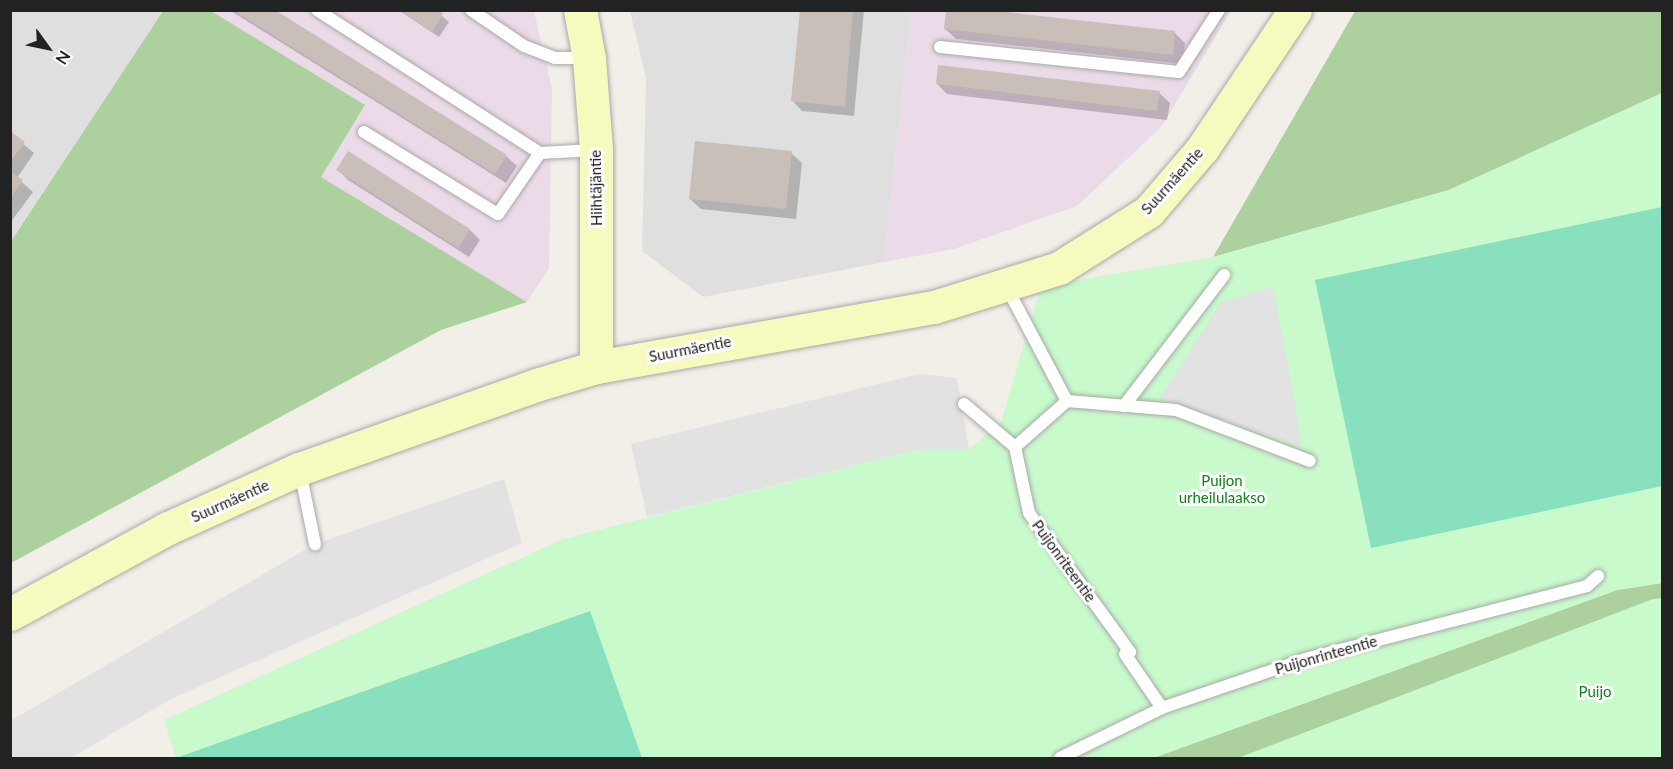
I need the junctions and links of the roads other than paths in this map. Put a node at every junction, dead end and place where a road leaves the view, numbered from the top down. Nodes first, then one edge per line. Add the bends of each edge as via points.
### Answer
1 (317, 10) edge
2 (471, 10) edge
3 (580, 10) edge
4 (1219, 10) edge
5 (1295, 10) edge
6 (940, 47) dead end
7 (590, 58) junction
8 (364, 132) dead end
9 (596, 150) junction
10 (540, 153) junction
11 (1224, 275) dead end
12 (1005, 285) junction
13 (596, 367) junction
14 (1067, 401) junction
15 (963, 404) dead end
16 (1124, 406) junction
17 (1015, 447) junction
18 (1310, 461) dead end
19 (299, 470) junction
20 (315, 544) dead end
21 (1598, 576) dead end
22 (10, 614) edge
23 (1162, 708) junction
24 (1060, 759) edge

1 - 10 lane
2 - 7 lane via 524,45 555,58
3 - 7 main road, Hiihtäjäntie
4 - 6 lane via 1179,72
5 - 12 main road, Suurmäentie via 1202,149 1149,211 1059,268
7 - 9 main road, Hiihtäjäntie
8 - 10 lane via 498,214
9 - 10 lane
9 - 13 main road, Hiihtäjäntie
11 - 16 lane
12 - 13 main road, Suurmäentie via 934,307
12 - 14 lane
13 - 19 main road, Suurmäentie
14 - 16 lane
14 - 17 lane
15 - 17 lane
16 - 18 lane via 1176,411
17 - 23 lane, Puijonriteentie via 1029,513 1130,652 1125,654
19 - 20 lane
19 - 22 main road, Suurmäentie via 166,529
21 - 23 lane, Puijonrinteentie via 1587,586 1305,659
23 - 24 lane, Puijonrinteentie

